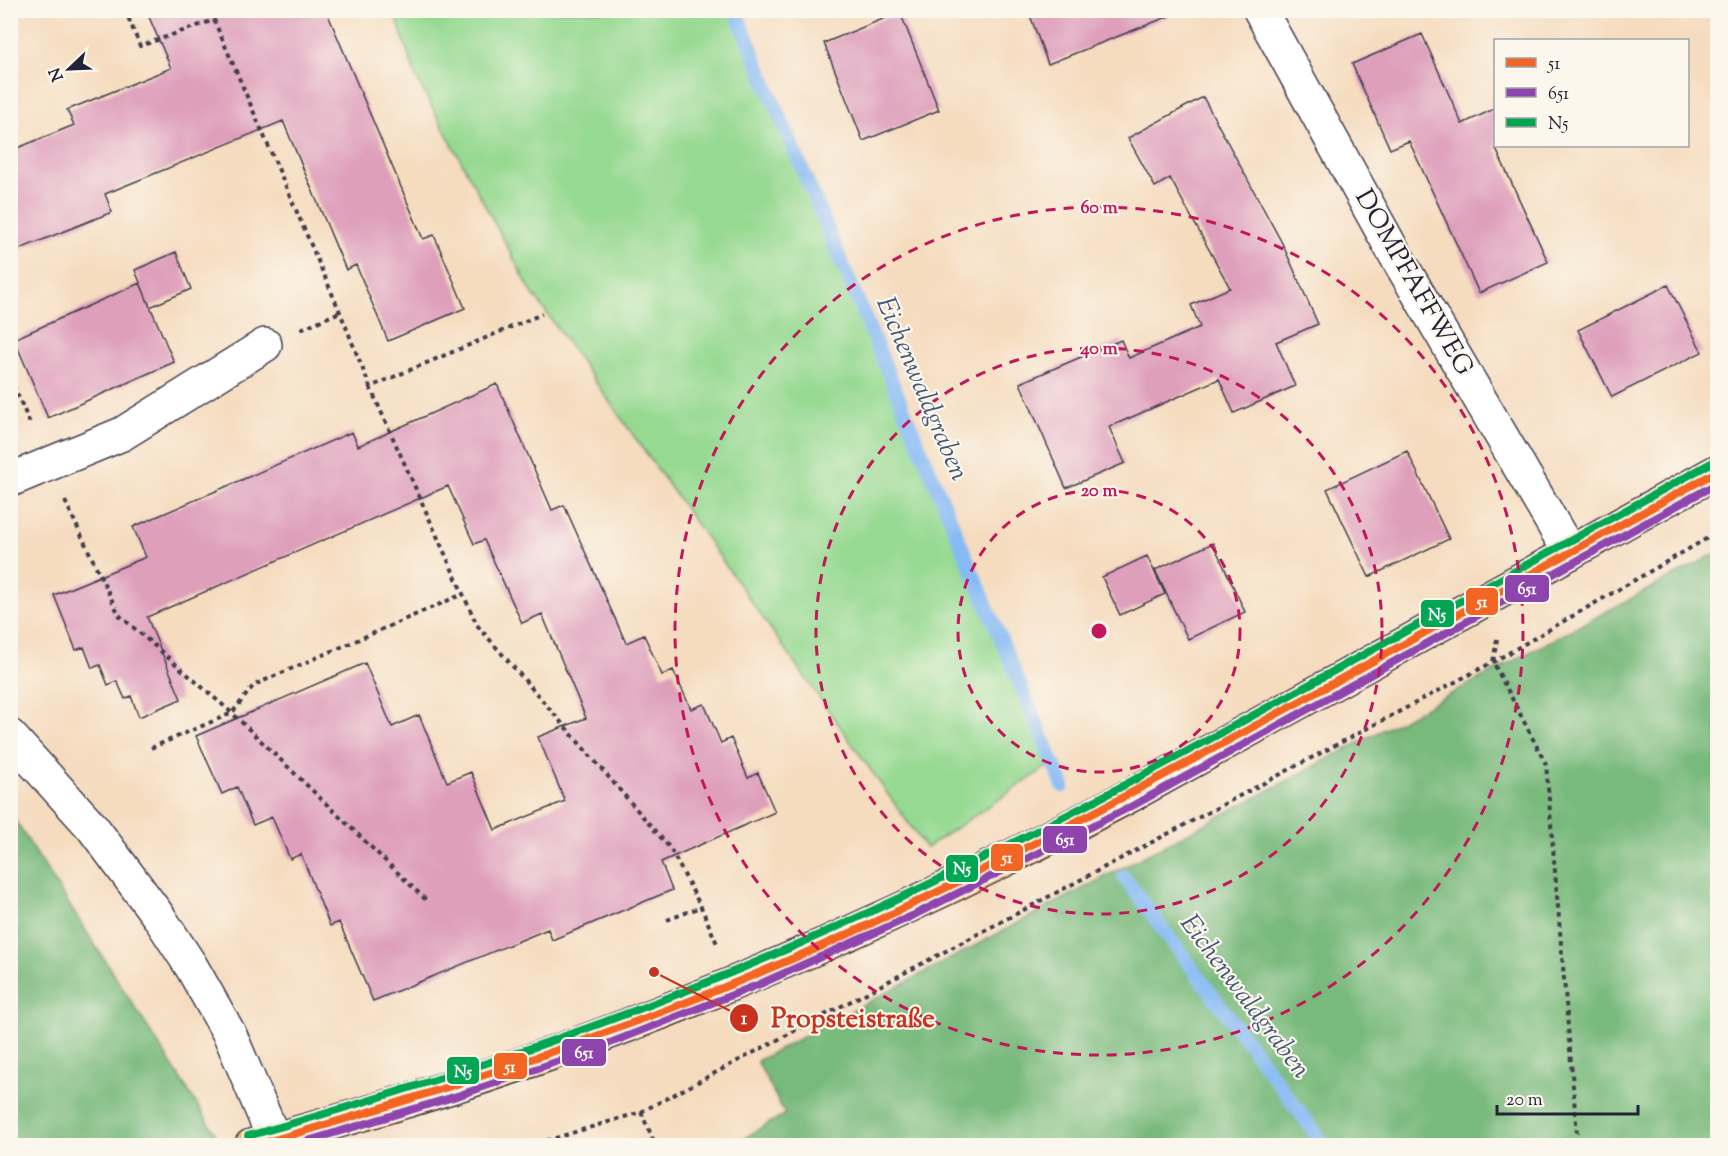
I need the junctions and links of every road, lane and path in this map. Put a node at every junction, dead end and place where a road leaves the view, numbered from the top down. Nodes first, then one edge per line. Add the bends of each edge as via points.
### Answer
1 (125, 10) edge
2 (1260, 10) edge
3 (542, 314) dead end
4 (265, 345) dead end
5 (10, 377) edge
6 (370, 387) junction
7 (48, 465) junction
8 (1718, 471) edge
9 (10, 480) edge
10 (1718, 532) edge
11 (1570, 553) junction
12 (1509, 587) junction
13 (462, 594) junction
14 (1492, 662) junction
15 (232, 712) junction
16 (10, 736) edge
17 (151, 748) dead end
18 (426, 900) dead end
19 (701, 907) junction
20 (667, 920) dead end
21 (734, 982) junction
22 (641, 1112) junction
23 (263, 1142) edge
24 (529, 1146) edge
25 (656, 1146) edge
26 (1578, 1146) edge

1 - 6 path via 140,46 214,20
2 - 11 street, DOMPFAFFWEG via 1392,249
3 - 6 path
4 - 7 street via 122,434
5 - 7 path
6 - 13 path
7 - 9 street
7 - 15 path via 120,615
8 - 11 main road
10 - 14 path
11 - 12 main road
12 - 14 path
12 - 21 main road via 1039,844
13 - 15 path via 254,685
13 - 19 path via 477,625 670,848
14 - 22 path
14 - 26 path via 1546,764
15 - 17 path
15 - 18 path
16 - 23 street via 93,828 191,966 230,1035
19 - 20 path
19 - 21 path
21 - 23 main road via 522,1063
22 - 24 path
22 - 25 path

